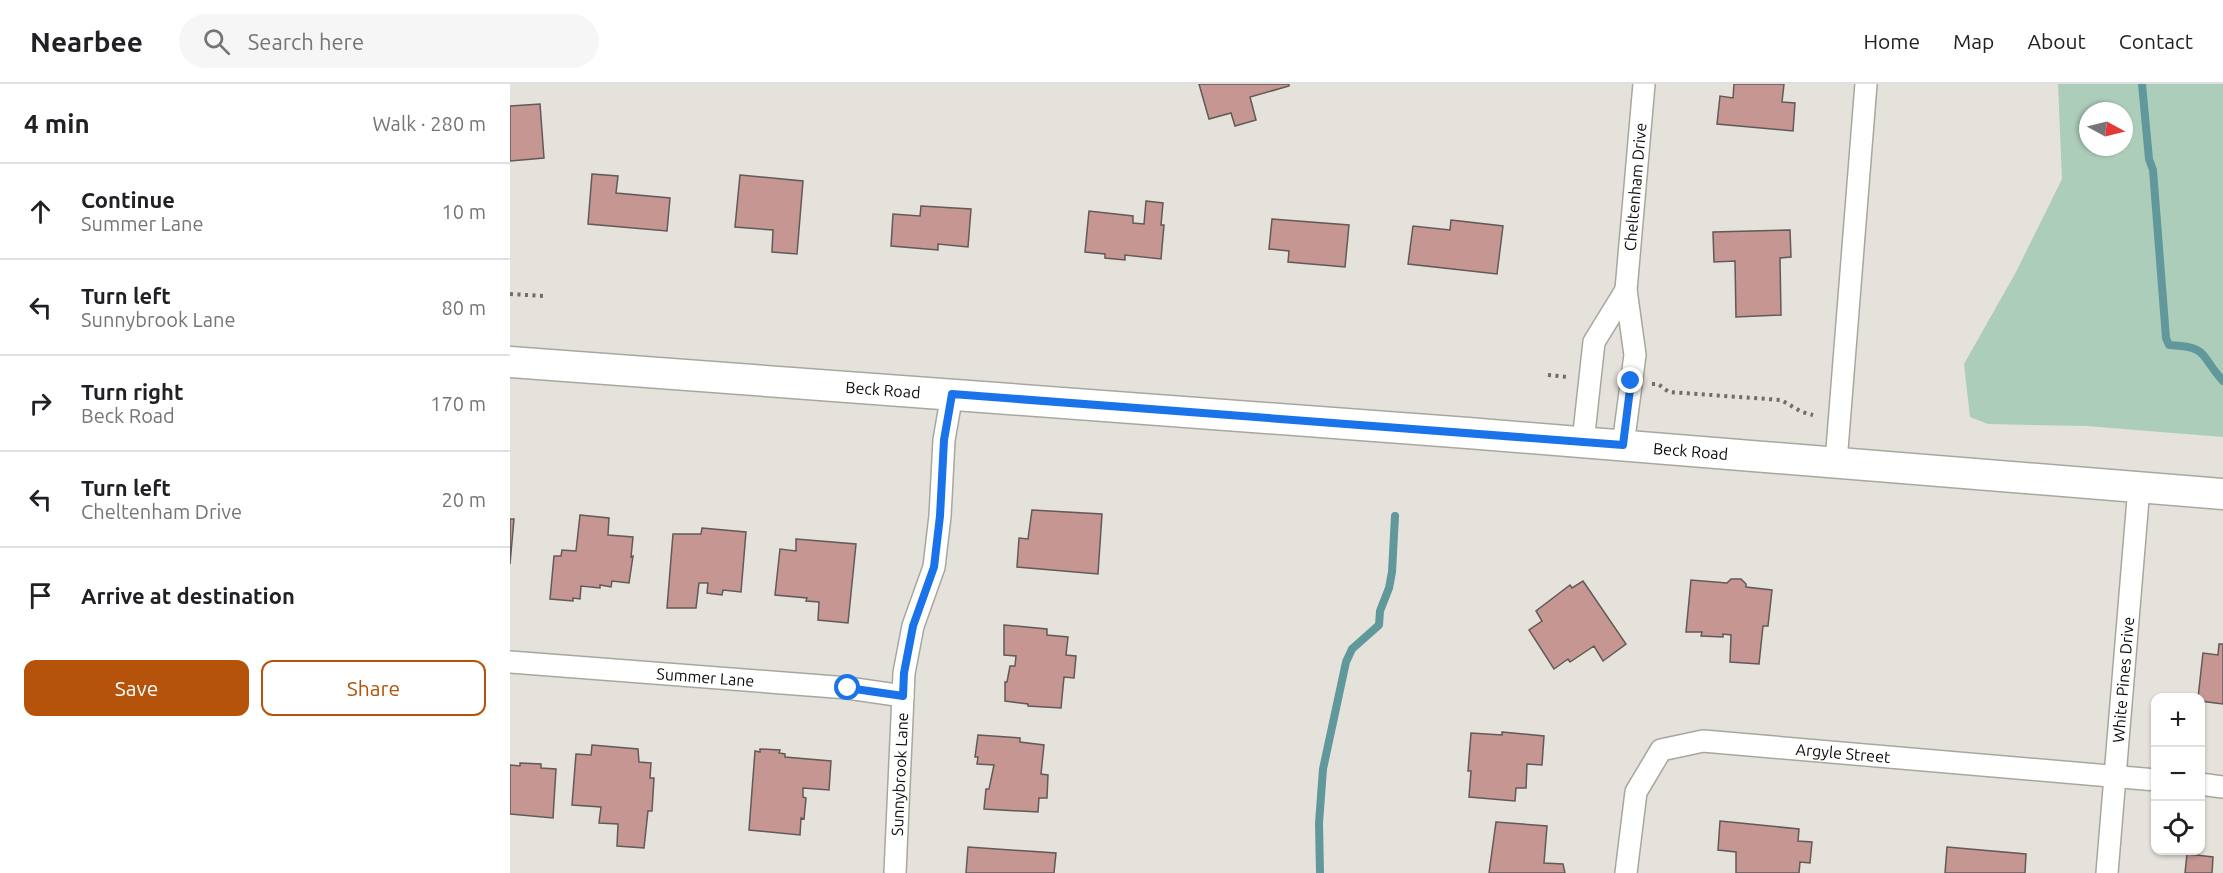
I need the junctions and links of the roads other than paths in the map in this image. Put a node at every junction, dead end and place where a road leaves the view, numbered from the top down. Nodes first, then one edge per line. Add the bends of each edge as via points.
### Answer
1 (1644, 84) edge
2 (1866, 84) edge
3 (1626, 290) junction
4 (510, 362) edge
5 (952, 394) junction
6 (1583, 442) junction
7 (1623, 445) junction
8 (1836, 462) junction
9 (2139, 487) junction
10 (2223, 494) edge
11 (510, 662) edge
12 (903, 696) junction
13 (2115, 775) junction
14 (2151, 779) edge
15 (2205, 785) edge
16 (2223, 787) edge
17 (895, 873) edge
18 (1626, 873) edge
19 (2107, 873) edge

1 - 3 street, Cheltenham Drive
2 - 8 street
3 - 6 street, Cheltenham Drive via 1594,342
3 - 7 street, Cheltenham Drive via 1635,355
4 - 5 main road, Beck Road
5 - 6 main road, Beck Road
5 - 12 street, Sunnybrook Lane via 944,440 934,567 913,626
6 - 7 main road, Beck Road
7 - 8 main road, Beck Road
8 - 9 main road, Beck Road
9 - 10 main road, Beck Road
9 - 13 street, White Pines Drive
11 - 12 street, Summer Lane via 848,688
12 - 17 street, Sunnybrook Lane
13 - 14 street, Argyle Street
13 - 18 street, Argyle Street via 1703,741 1661,750 1636,792
13 - 19 street, White Pines Drive
15 - 16 street

